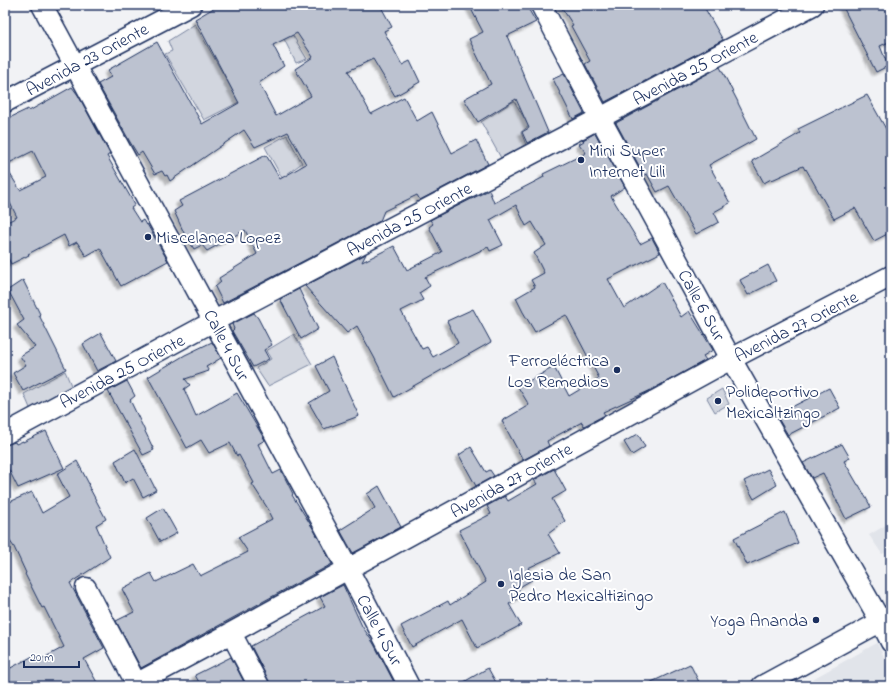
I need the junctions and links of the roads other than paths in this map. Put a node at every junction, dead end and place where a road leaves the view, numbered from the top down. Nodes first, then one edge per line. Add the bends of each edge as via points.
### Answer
1 (42, 5) edge
2 (191, 5) edge
3 (541, 5) edge
4 (813, 5) edge
5 (75, 66) junction
6 (5, 102) edge
7 (600, 118) junction
8 (891, 276) edge
9 (214, 321) junction
10 (731, 359) junction
11 (5, 434) edge
12 (348, 569) junction
13 (86, 588) dead end
14 (886, 619) edge
15 (231, 633) junction
16 (891, 642) edge
17 (134, 685) edge
18 (259, 686) edge
19 (410, 686) edge
20 (762, 686) edge

1 - 5 street, Calle 4 Sur
2 - 5 street, Avenida 23 Oriente
3 - 7 street, Calle 6 Sur
4 - 7 street, Avenida 25 Oriente
5 - 6 street, Avenida 23 Oriente
5 - 9 street, Calle 4 Sur
7 - 9 street, Avenida 25 Oriente
7 - 10 street, Calle 6 Sur
8 - 10 street, Avenida 27 Oriente
9 - 11 street, Avenida 25 Oriente
9 - 12 street, Calle 4 Sur
10 - 12 street, Avenida 27 Oriente
10 - 14 street, Calle 6 Sur
12 - 15 street, Avenida 27 Oriente
12 - 19 street, Calle 4 Sur
13 - 17 street
14 - 16 street, Calle 6 Sur
14 - 20 street
15 - 17 street, Avenida 27 Oriente
15 - 18 street

